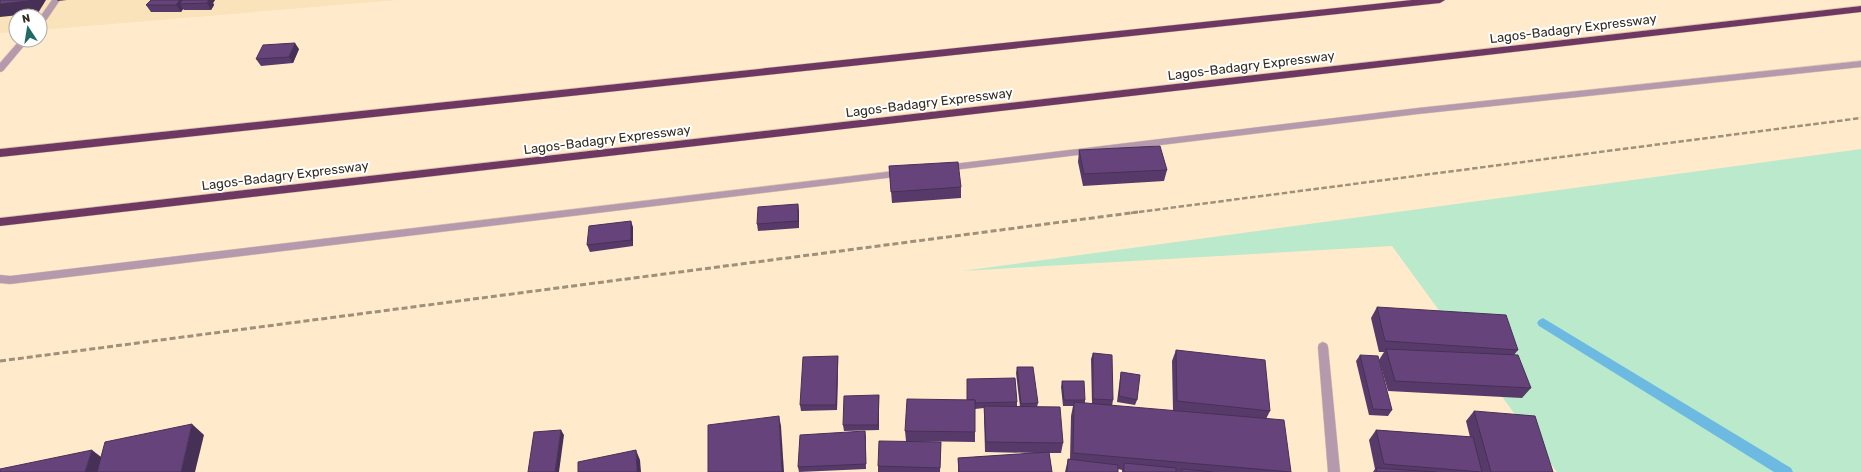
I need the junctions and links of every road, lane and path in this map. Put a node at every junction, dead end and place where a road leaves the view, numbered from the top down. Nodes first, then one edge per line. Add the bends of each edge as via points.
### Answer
1 (56, 0) edge
2 (1440, 0) edge
3 (1861, 9) edge
4 (48, 12) edge
5 (18, 48) edge
6 (1861, 64) edge
7 (0, 69) edge
8 (0, 153) edge
9 (938, 169) edge
10 (914, 172) edge
11 (0, 222) edge
12 (0, 279) edge
13 (1324, 347) dead end
14 (1334, 472) edge

1 - 4 street
2 - 8 highway
3 - 11 highway, Lagos-Badagry Expressway
5 - 7 street
6 - 9 street via 1426,110
10 - 12 street via 18,279
13 - 14 street

